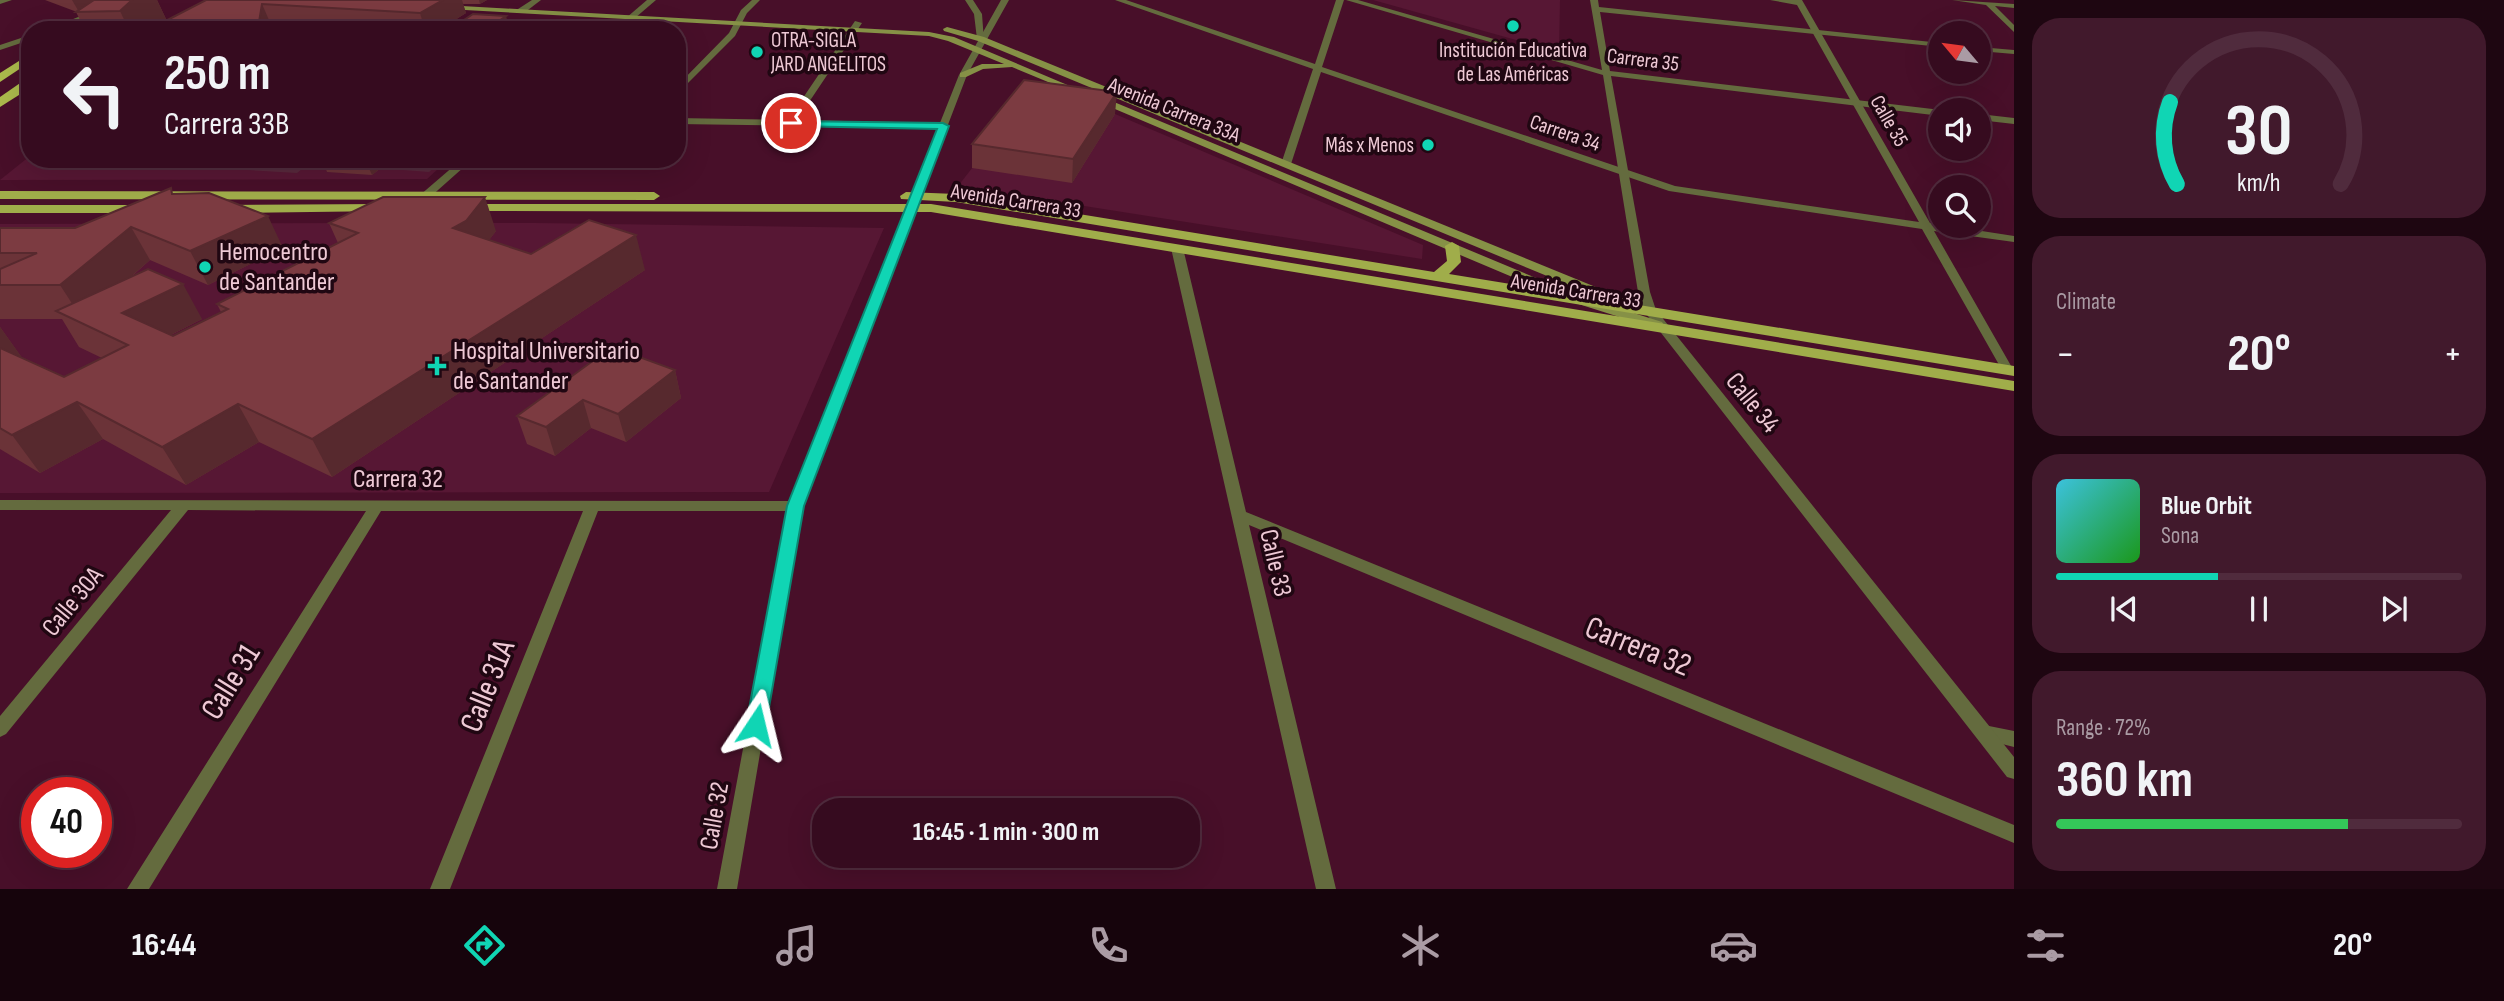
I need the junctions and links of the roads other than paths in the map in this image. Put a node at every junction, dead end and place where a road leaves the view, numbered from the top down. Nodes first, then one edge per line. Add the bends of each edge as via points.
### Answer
1 (8, 0) edge
2 (123, 0) edge
3 (652, 0) edge
4 (756, 0) edge
5 (969, 0) edge
6 (1005, 0) edge
7 (1119, 0) edge
8 (1340, 0) edge
9 (1350, 0) edge
10 (1774, 0) edge
11 (1956, 0) edge
12 (1799, 1) edge
13 (0, 2) edge
14 (435, 3) edge
15 (533, 3) edge
16 (1988, 3) junction
17 (1594, 4) edge
18 (2014, 6) edge
19 (521, 11) junction
20 (639, 11) junction
21 (97, 12) junction
22 (631, 17) junction
23 (740, 20) junction
24 (74, 21) edge
25 (83, 21) edge
26 (626, 21) edge
27 (856, 26) junction
28 (2014, 30) edge
29 (1817, 32) junction
30 (21, 40) edge
31 (979, 44) junction
32 (1928, 44) edge
33 (0, 48) edge
34 (1992, 50) edge
35 (2014, 52) edge
36 (21, 63) edge
37 (1023, 68) junction
38 (1317, 68) junction
39 (1606, 74) junction
40 (963, 75) junction
41 (0, 78) edge
42 (686, 80) edge
43 (21, 88) edge
44 (0, 103) edge
45 (1857, 103) junction
46 (1928, 111) edge
47 (1991, 118) edge
48 (686, 121) edge
49 (2014, 121) edge
50 (791, 123) junction
51 (943, 126) junction
52 (1286, 164) junction
53 (1261, 166) junction
54 (458, 168) edge
55 (1623, 173) junction
56 (0, 195) edge
57 (426, 195) junction
58 (914, 202) junction
59 (411, 208) junction
60 (0, 209) edge
61 (1927, 227) junction
62 (2014, 239) edge
63 (1452, 246) junction
64 (1177, 248) junction
65 (1438, 276) junction
66 (1573, 298) junction
67 (1654, 318) junction
68 (2012, 375) edge
69 (0, 505) edge
70 (184, 505) junction
71 (376, 506) junction
72 (592, 506) junction
73 (795, 506) junction
74 (1239, 515) junction
75 (0, 729) edge
76 (1984, 733) junction
77 (2014, 739) edge
78 (2014, 771) edge
79 (2014, 834) edge
80 (137, 889) edge
81 (440, 889) edge
82 (727, 889) edge
83 (1326, 889) edge

1 - 13 street
2 - 21 highway
3 - 20 street
4 - 23 street
5 - 31 street via 980,20
6 - 31 street, Calle 32
7 - 38 street, Carrera 34
8 - 38 street
9 - 39 street, Carrera 35
10 - 12 street
11 - 16 street
12 - 29 street, Calle 35
14 - 15 main road, Avenida Carrera 33A
14 - 19 main road, Avenida Carrera 33A
15 - 19 street
15 - 20 main road, Avenida Carrera 33A
16 - 18 street
16 - 28 street
17 - 29 street
17 - 39 street, Calle 34
19 - 22 main road, Avenida Carrera 33A
20 - 22 street
20 - 23 main road, Avenida Carrera 33A
21 - 24 street
21 - 25 highway
22 - 23 main road, Avenida Carrera 33A
22 - 26 street
23 - 27 main road, Avenida Carrera 33A
23 - 42 street
27 - 31 main road, Avenida Carrera 33A
27 - 50 street
29 - 32 street
29 - 45 street, Calle 35
30 - 33 street
31 - 37 main road, Avenida Carrera 33A
31 - 40 street, Calle 32
31 - 52 main road, Avenida Carrera 33A
34 - 35 street
36 - 41 highway
37 - 40 main road via 989,66
37 - 53 main road, Avenida Carrera 33A
38 - 52 street
38 - 55 street, Carrera 34
39 - 45 street, Carrera 35
39 - 55 street, Calle 34
40 - 51 street, Calle 32
43 - 44 highway
45 - 46 street, Carrera 35
45 - 61 street, Calle 35
47 - 49 street
48 - 50 street
50 - 51 street
51 - 58 street, Calle 32
52 - 53 main road
52 - 67 main road, Avenida Carrera 33A
53 - 63 main road, Avenida Carrera 33A
54 - 57 street
55 - 61 street, Carrera 34 via 1697,194
55 - 67 street, Calle 34 via 1644,292
56 - 57 main road, Avenida Carrera 33
57 - 58 main road, Avenida Carrera 33
57 - 59 street
58 - 59 main road, Avenida Carrera 33
58 - 64 main road, Avenida Carrera 33
58 - 65 main road, Avenida Carrera 33 via 956,198
58 - 73 street, Calle 32
59 - 60 main road, Avenida Carrera 33
61 - 62 street, Carrera 34
61 - 68 street, Calle 35
63 - 65 main road via 1454,262
63 - 66 main road, Avenida Carrera 33A
64 - 67 main road, Avenida Carrera 33
64 - 74 street, Calle 33
65 - 66 main road, Avenida Carrera 33
66 - 67 main road, Avenida Carrera 33
67 - 68 main road, Avenida Carrera 33
67 - 76 street, Calle 34
69 - 70 street, Carrera 32
70 - 71 street, Carrera 32
70 - 75 street, Calle 30A
71 - 72 street, Carrera 32
71 - 80 street, Calle 31
72 - 73 street, Carrera 32
72 - 81 street, Calle 31A
73 - 82 street, Calle 32
74 - 79 street, Carrera 32
74 - 83 street, Calle 33
76 - 77 street
76 - 78 street, Calle 34

